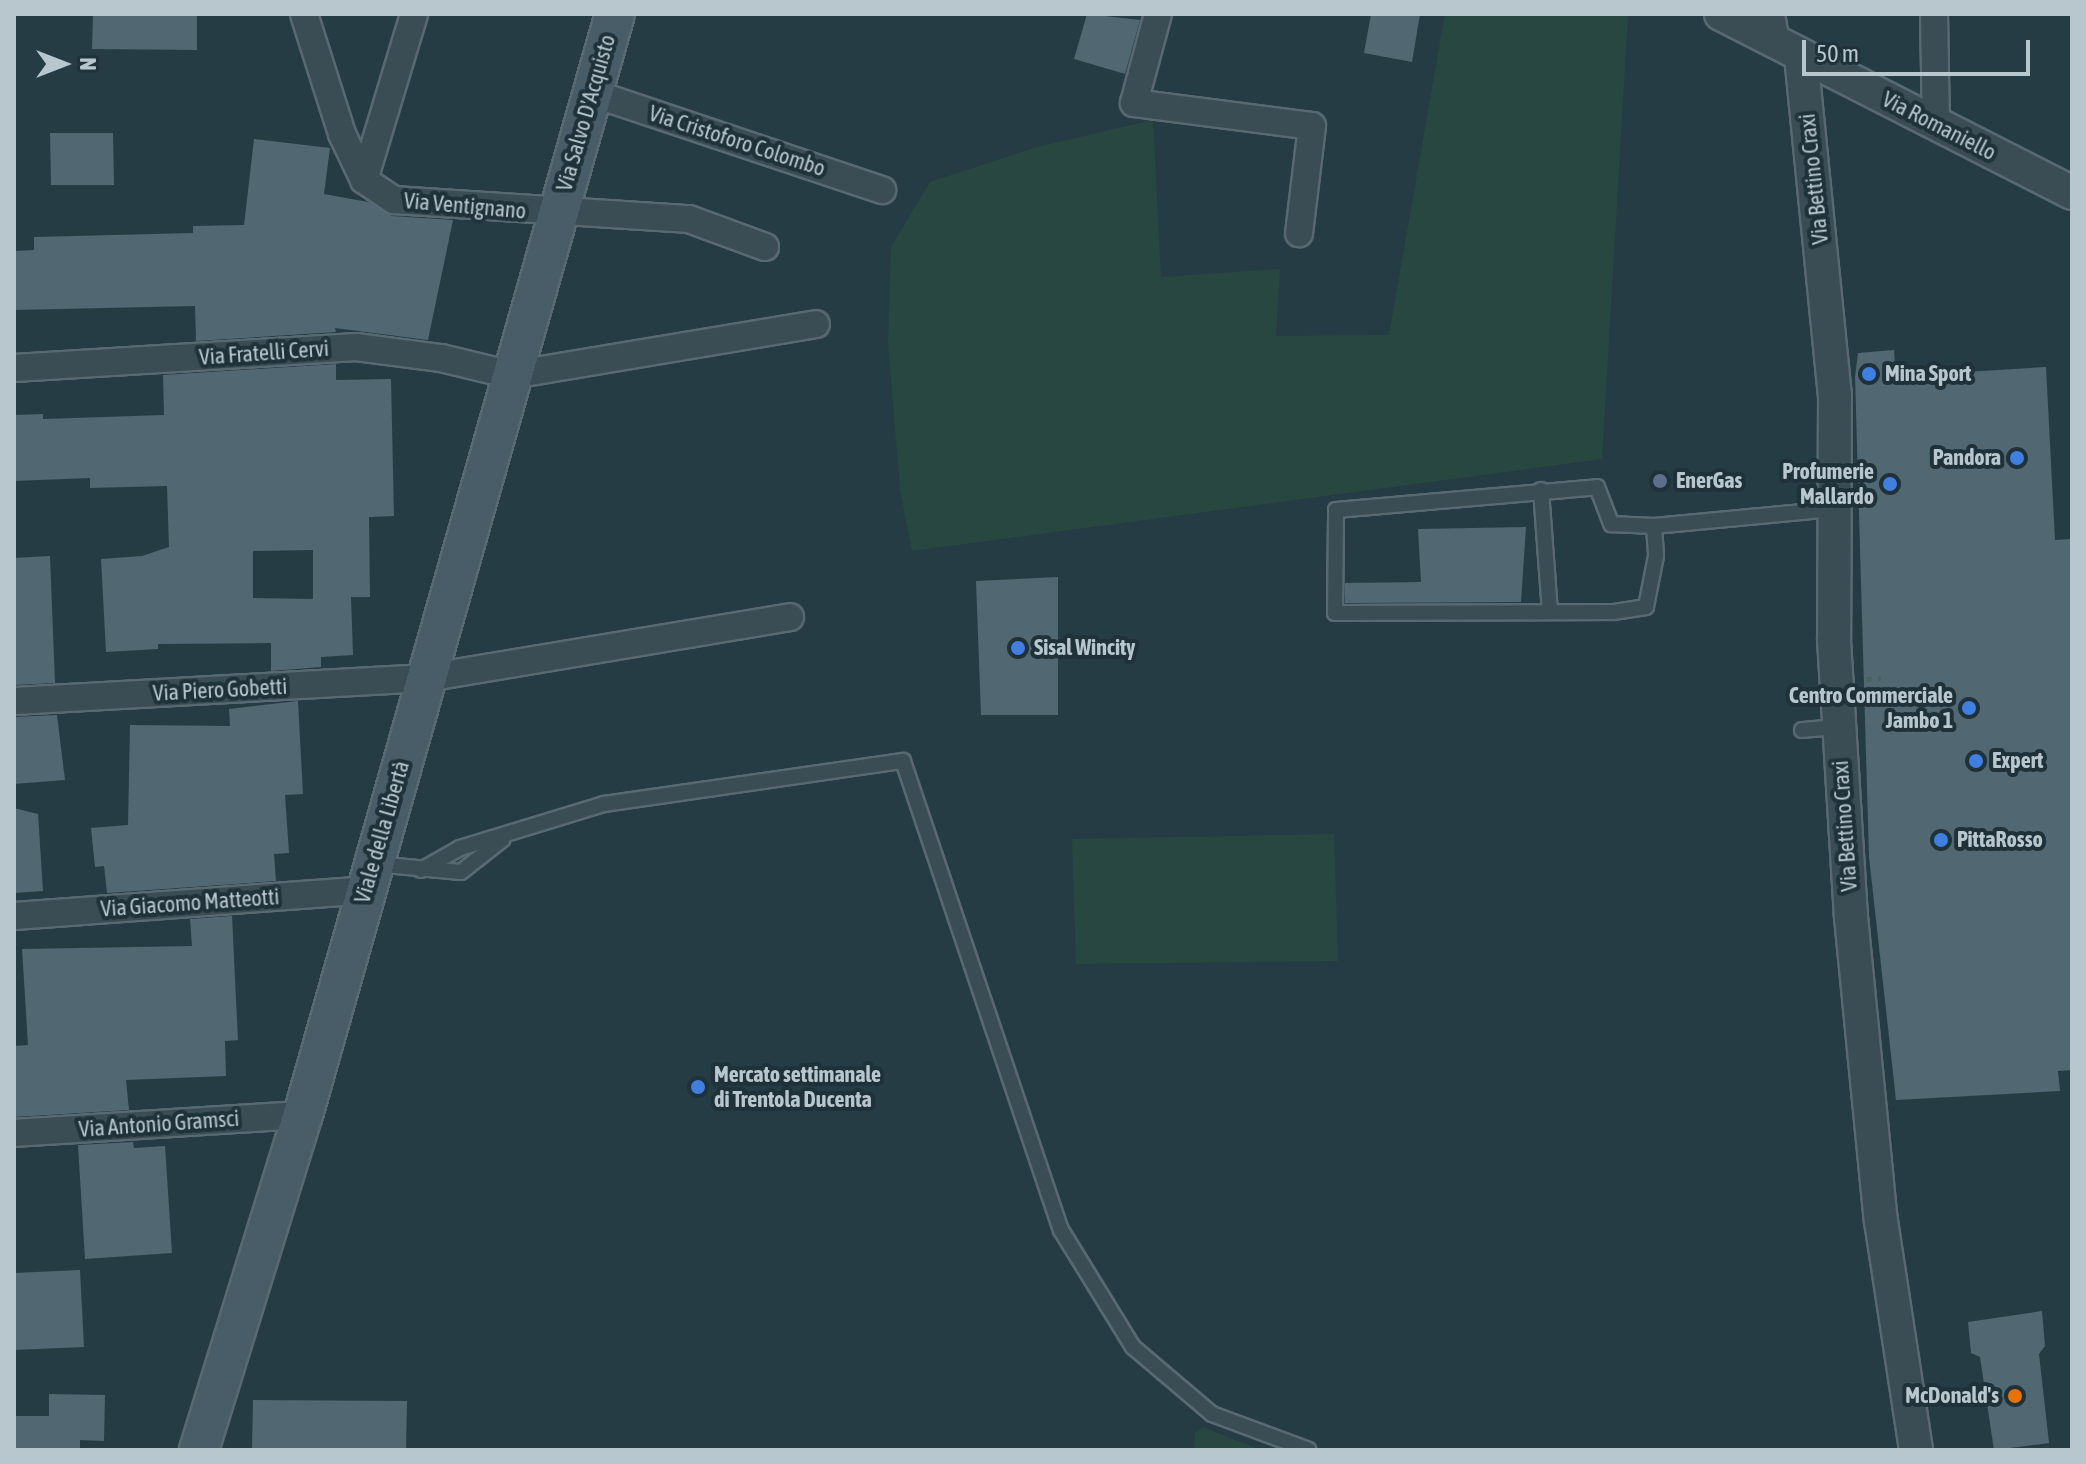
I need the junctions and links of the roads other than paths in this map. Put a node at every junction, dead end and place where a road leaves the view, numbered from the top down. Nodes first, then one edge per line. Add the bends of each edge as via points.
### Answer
1 (304, 14) edge
2 (414, 14) edge
3 (615, 14) edge
4 (1158, 14) edge
5 (1721, 14) edge
6 (1934, 14) edge
7 (1783, 37) edge
8 (592, 93) junction
9 (1936, 124) junction
10 (364, 180) junction
11 (882, 190) dead end
12 (2072, 193) edge
13 (558, 212) junction
14 (1299, 233) dead end
15 (765, 247) dead end
16 (816, 324) dead end
17 (14, 368) edge
18 (512, 375) junction
19 (1541, 490) junction
20 (1835, 509) junction
21 (1654, 526) junction
22 (1550, 612) junction
23 (790, 617) dead end
24 (426, 678) junction
25 (14, 701) edge
26 (1838, 727) junction
27 (1802, 730) dead end
28 (509, 834) junction
29 (421, 870) junction
30 (370, 877) junction
31 (14, 916) edge
32 (303, 1115) junction
33 (14, 1133) edge
34 (199, 1450) edge
35 (1309, 1450) edge
36 (1916, 1450) edge

1 - 10 street via 342,134
2 - 10 street
3 - 8 main road, Via Salvo D'Acquisto
4 - 14 street via 1134,103 1312,126
5 - 7 street, Via Romaniello
6 - 9 street
7 - 9 street, Via Romaniello
7 - 20 street, Via Bettino Craxi via 1835,395
8 - 11 street, Via Cristoforo Colombo
8 - 13 main road, Via Salvo D'Acquisto
9 - 12 street, Via Romaniello
10 - 13 street, Via Ventignano via 394,200
13 - 15 street via 689,219
13 - 18 main road, Viale della Libertà
16 - 18 street
17 - 18 street, Via Fratelli Cervi via 356,347 441,358
18 - 24 main road, Viale della Libertà
19 - 21 lane via 1597,487 1611,524
19 - 22 lane
19 - 22 lane via 1336,510 1335,613
20 - 21 lane
20 - 26 street, Via Bettino Craxi
21 - 22 lane via 1656,556 1646,607
23 - 24 street, Via Piero Gobetti
24 - 25 street, Via Piero Gobetti
24 - 30 main road, Viale della Libertà
26 - 27 lane
26 - 36 street, Via Bettino Craxi via 1874,1204
28 - 29 lane via 460,848
28 - 29 lane via 461,872
28 - 35 lane via 604,804 903,761 1061,1230 1133,1347 1212,1414
29 - 30 lane
30 - 31 street, Via Giacomo Matteotti
30 - 32 main road, Viale della Libertà
32 - 33 street, Via Antonio Gramsci
32 - 34 main road, Viale della Libertà

